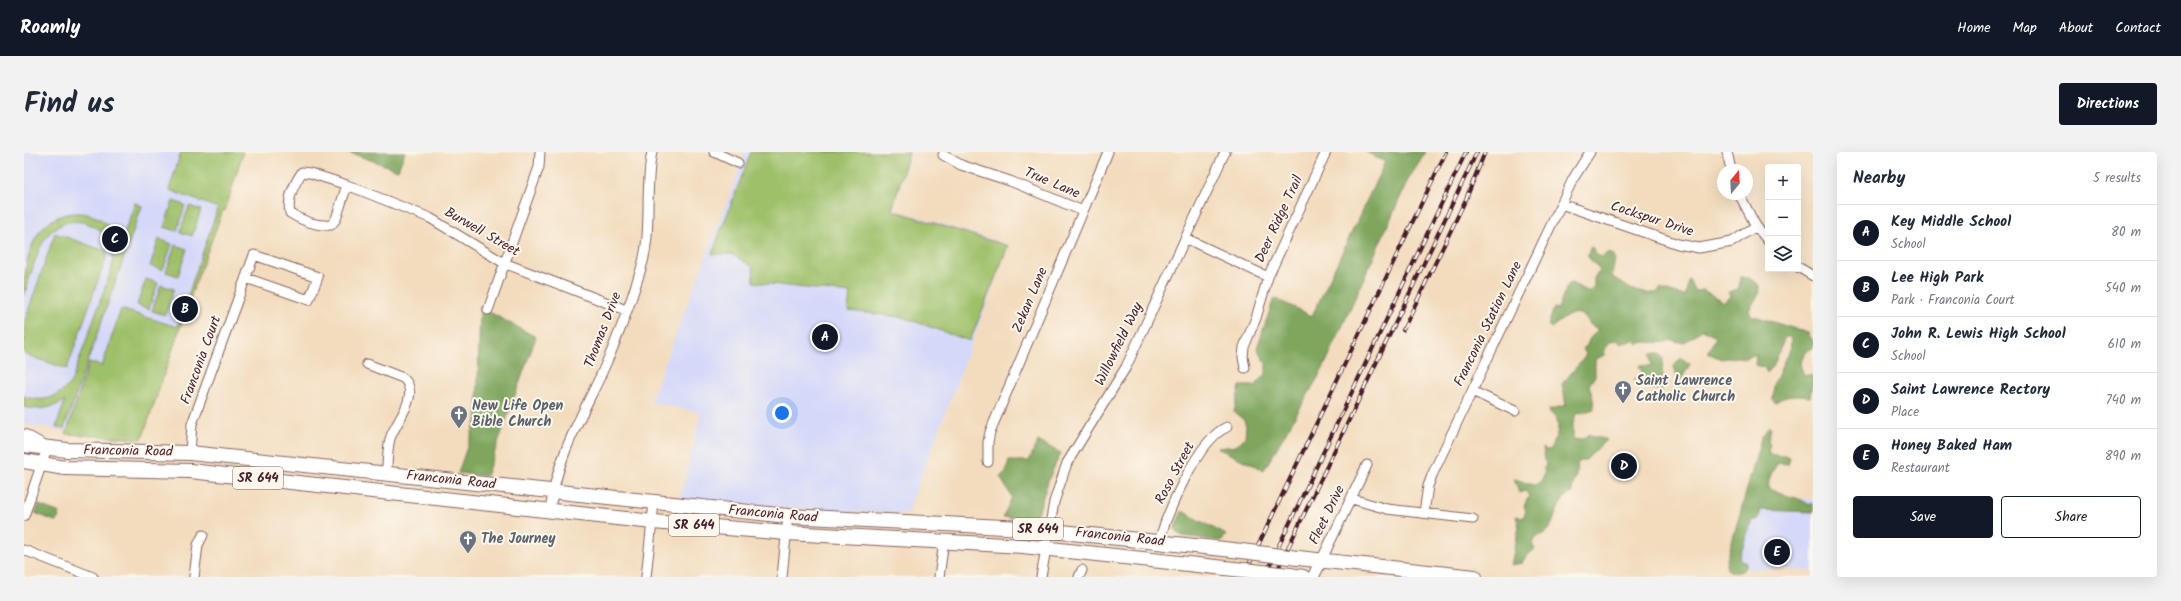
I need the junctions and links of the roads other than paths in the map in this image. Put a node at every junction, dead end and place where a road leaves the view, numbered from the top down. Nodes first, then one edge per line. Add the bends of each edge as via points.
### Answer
1 (540, 152) edge
2 (652, 152) edge
3 (714, 152) edge
4 (1108, 152) edge
5 (1225, 152) edge
6 (1326, 152) edge
7 (1590, 152) edge
8 (1727, 152) edge
9 (944, 155) dead end
10 (738, 163) dead end
11 (1730, 164) edge
12 (347, 185) junction
13 (1741, 200) edge
14 (1561, 204) junction
15 (1083, 211) junction
16 (1756, 226) junction
17 (1765, 237) edge
18 (1185, 238) junction
19 (504, 263) junction
20 (1801, 269) edge
21 (1268, 276) junction
22 (1813, 276) edge
23 (246, 278) junction
24 (488, 310) dead end
25 (626, 310) junction
26 (367, 364) dead end
27 (1244, 368) dead end
28 (1472, 391) junction
29 (1515, 411) dead end
30 (1227, 427) dead end
31 (24, 436) edge
32 (24, 445) edge
33 (47, 448) junction
34 (190, 453) junction
35 (24, 461) edge
36 (988, 462) dead end
37 (42, 465) junction
38 (1367, 465) dead end
39 (24, 469) edge
40 (386, 473) junction
41 (428, 478) junction
42 (553, 491) junction
43 (422, 496) junction
44 (1352, 498) junction
45 (654, 503) junction
46 (550, 510) junction
47 (1424, 513) junction
48 (24, 516) edge
49 (788, 516) junction
50 (1473, 519) dead end
51 (653, 522) junction
52 (1048, 530) junction
53 (787, 533) junction
54 (203, 535) dead end
55 (944, 541) junction
56 (1159, 541) junction
57 (1046, 548) junction
58 (24, 550) edge
59 (1321, 561) junction
60 (1297, 576) edge
61 (93, 577) edge
62 (194, 577) edge
63 (646, 577) edge
64 (782, 577) edge
65 (939, 577) edge
66 (1041, 577) edge
67 (1313, 577) edge
68 (1475, 577) edge

1 - 19 street via 539,167
2 - 25 street, Thomas Drive via 647,241 641,269
3 - 10 street
4 - 15 street, Zekan Lane
5 - 18 street, Willowfield Way
6 - 21 street, Deer Ridge Trail
7 - 14 street, Franconia Station Lane
8 - 11 street
9 - 15 street, True Lane via 961,165 1010,180
12 - 12 street, Burwell Street via 302,172 288,205 290,213 322,226 331,225 336,219
12 - 19 street, Burwell Street via 430,218
13 - 16 street
14 - 16 street, Cockspur Drive via 1678,244 1699,248 1732,242
14 - 28 street, Franconia Station Lane
15 - 36 street, Zekan Lane via 990,432
16 - 17 street
18 - 21 street
18 - 52 street, Willowfield Way via 1126,367 1067,463
19 - 24 street
19 - 25 street, Burwell Street
20 - 22 street
21 - 27 street, Deer Ridge Trail via 1256,318 1244,347
23 - 23 street, Franconia Court via 309,300 318,277 254,255
23 - 34 street, Franconia Court via 192,424
25 - 42 street, Thomas Drive via 604,369 565,447
26 - 40 street via 403,378 407,382 409,403 390,439
28 - 29 street
28 - 47 street, Franconia Station Lane via 1430,480
30 - 56 street, Roso Street via 1217,431 1198,458 1175,499
31 - 33 main road, Franconia Road
32 - 33 main road, Franconia Road / SR 644
33 - 34 main road, Franconia Road / SR 644
33 - 37 street
34 - 40 main road, Franconia Road / SR 644
35 - 37 main road, Franconia Road / SR 644
37 - 39 main road, Franconia Road
37 - 43 main road, Franconia Road / SR 644 via 190,471
37 - 48 street
38 - 44 street, Fleet Drive
40 - 41 main road, Franconia Road / SR 644
41 - 42 main road, Franconia Road / SR 644
41 - 43 main road
42 - 45 main road, Franconia Road / SR 644
42 - 46 street, Thomas Drive
43 - 46 main road, Franconia Road / SR 644
44 - 47 street via 1375,507
44 - 59 street, Fleet Drive
45 - 49 main road, Franconia Road / SR 644
45 - 51 street
46 - 51 main road, Franconia Road / SR 644
47 - 50 street
49 - 52 main road, Franconia Road / SR 644
49 - 53 street
51 - 53 main road, Franconia Road / SR 644
51 - 63 street
52 - 56 main road, Franconia Road / SR 644
52 - 57 street, Willowfield Way
53 - 55 main road, Franconia Road / SR 644
53 - 64 street
54 - 62 street via 198,545
55 - 57 main road, Franconia Road / SR 644
55 - 65 street
56 - 59 main road, Franconia Road / SR 644, bridge
57 - 60 main road, Franconia Road / SR 644, bridge
57 - 66 street, Willowfield Way
58 - 61 street
59 - 67 street, Fleet Drive
59 - 68 main road, Franconia Road / SR 644

